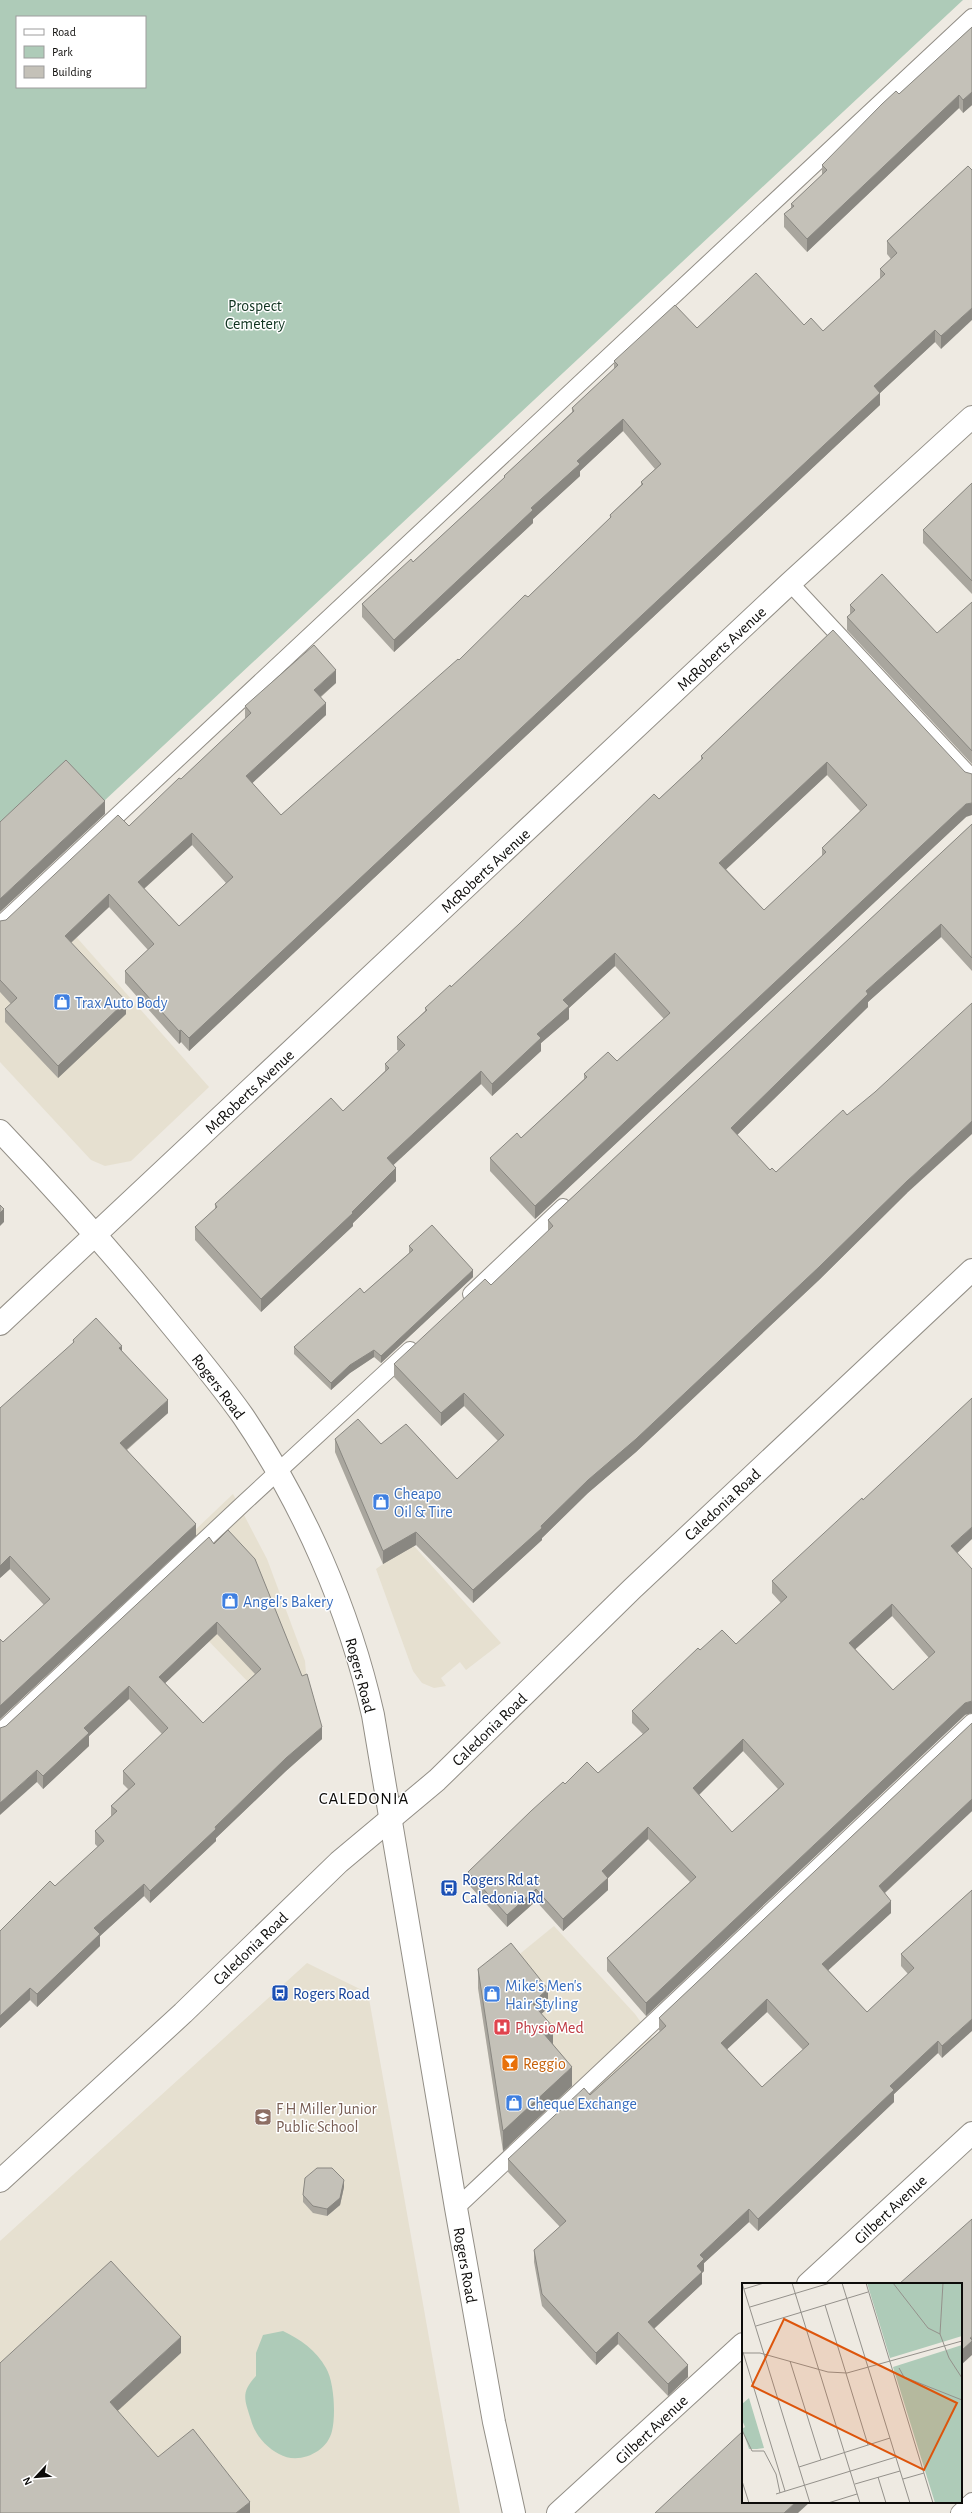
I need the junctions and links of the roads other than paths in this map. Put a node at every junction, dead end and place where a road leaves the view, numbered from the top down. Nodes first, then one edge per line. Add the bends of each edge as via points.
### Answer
1 (972, 17) edge
2 (972, 417) edge
3 (790, 583) junction
4 (972, 778) edge
5 (0, 925) edge
6 (0, 1131) edge
7 (577, 1194) edge
8 (96, 1235) junction
9 (972, 1270) edge
10 (460, 1303) edge
11 (0, 1324) edge
12 (420, 1341) edge
13 (278, 1472) junction
14 (972, 1722) edge
15 (0, 1732) edge
16 (390, 1821) junction
17 (972, 2133) edge
18 (0, 2181) edge
19 (456, 2208) junction
20 (809, 2283) edge
21 (742, 2345) edge
22 (972, 2501) edge
23 (514, 2513) edge
24 (558, 2513) edge
25 (959, 2513) edge

1 - 5 lane
2 - 3 street, McRoberts Avenue
3 - 4 lane
3 - 8 street, McRoberts Avenue
6 - 8 street, Rogers Road
7 - 10 lane
8 - 11 street, McRoberts Avenue
8 - 13 street, Rogers Road via 205,1366 242,1415
9 - 16 street, Caledonia Road via 637,1583 437,1780
12 - 13 lane
13 - 15 lane
13 - 16 street, Rogers Road via 309,1533 352,1637 373,1715
14 - 19 lane
16 - 18 street, Caledonia Road via 339,1862 183,2013
16 - 19 street, Rogers Road
17 - 20 street, Gilbert Avenue
19 - 23 street, Rogers Road via 494,2422
21 - 24 street, Gilbert Avenue
22 - 25 lane

